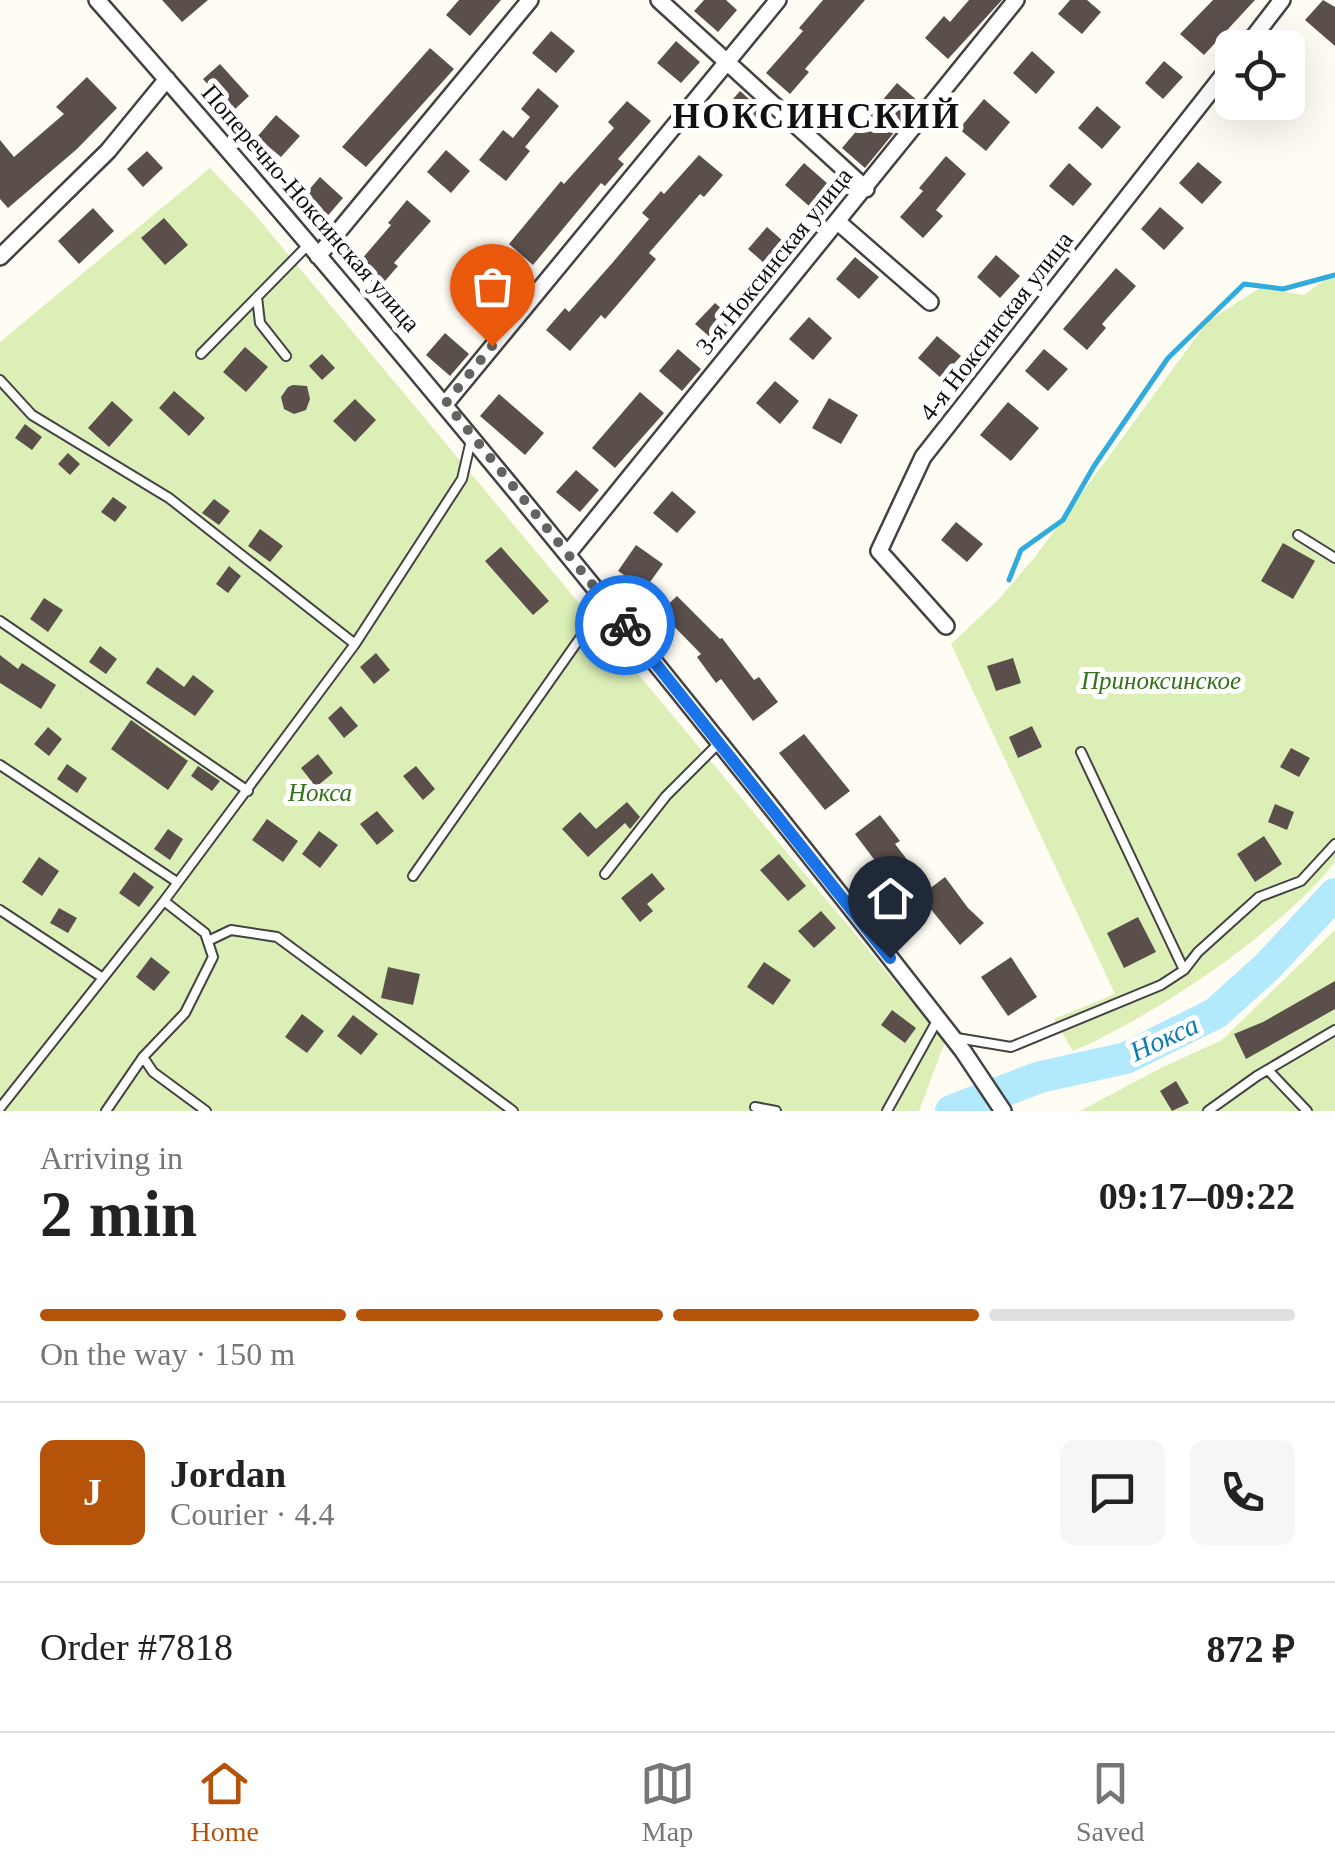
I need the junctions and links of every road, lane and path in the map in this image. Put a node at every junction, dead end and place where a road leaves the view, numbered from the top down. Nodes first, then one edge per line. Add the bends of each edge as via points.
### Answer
1 (530, 0) edge
2 (659, 0) edge
3 (778, 0) edge
4 (1016, 0) edge
5 (1282, 0) edge
6 (98, 1) edge
7 (1259, 30) edge
8 (727, 63) junction
9 (167, 80) junction
10 (1215, 86) edge
11 (866, 189) junction
12 (838, 222) junction
13 (313, 251) junction
14 (0, 257) edge
15 (258, 297) junction
16 (930, 302) dead end
17 (201, 354) dead end
18 (286, 356) dead end
19 (0, 380) edge
20 (446, 403) junction
21 (472, 436) junction
22 (1298, 535) dead end
23 (569, 552) junction
24 (1335, 558) edge
25 (606, 601) junction
26 (0, 622) edge
27 (946, 626) dead end
28 (355, 644) junction
29 (720, 742) junction
30 (1081, 752) dead end
31 (0, 765) edge
32 (248, 790) junction
33 (1335, 844) edge
34 (605, 874) dead end
35 (413, 876) dead end
36 (176, 882) junction
37 (164, 900) junction
38 (0, 910) edge
39 (208, 942) junction
40 (1184, 970) junction
41 (103, 978) junction
42 (938, 1019) junction
43 (1335, 1030) edge
44 (952, 1037) junction
45 (143, 1057) junction
46 (1268, 1070) junction
47 (755, 1107) dead end
48 (0, 1108) edge
49 (106, 1111) edge
50 (206, 1111) edge
51 (512, 1111) edge
52 (776, 1111) edge
53 (887, 1111) edge
54 (1004, 1111) edge
55 (1208, 1111) edge
56 (1306, 1111) edge

1 - 13 street
2 - 8 street
3 - 8 street
4 - 11 street, 3-я Ноксинская улица
5 - 7 street
6 - 9 street, Поперечно-Ноксинская улица
8 - 11 street
8 - 20 street
9 - 13 street, Поперечно-Ноксинская улица
9 - 14 street via 108,152
10 - 27 street, 4-я Ноксинская улица via 923,458 879,552
11 - 12 street, 3-я Ноксинская улица
12 - 16 street
12 - 23 street, 3-я Ноксинская улица
13 - 15 lane
13 - 20 street, Поперечно-Ноксинская улица
15 - 17 lane
15 - 18 lane via 260,322
19 - 28 lane via 32,415 169,498
20 - 21 street, Поперечно-Ноксинская улица
21 - 23 street, Поперечно-Ноксинская улица
21 - 28 lane via 462,478
22 - 24 lane
23 - 25 street, Поперечно-Ноксинская улица
25 - 29 street, Поперечно-Ноксинская улица
25 - 35 lane
26 - 32 lane
28 - 32 lane
29 - 34 lane via 666,796
29 - 42 street, Поперечно-Ноксинская улица
30 - 40 lane
31 - 36 lane
32 - 36 lane
33 - 40 lane via 1301,882 1260,897
36 - 37 lane
37 - 39 lane
37 - 41 lane
38 - 41 lane
39 - 45 lane via 213,957 185,1013
39 - 51 lane via 231,930 277,937
40 - 44 lane via 1010,1048
41 - 48 lane
42 - 44 street, Поперечно-Ноксинская улица
42 - 53 lane
43 - 46 lane
44 - 54 street, Поперечно-Ноксинская улица
45 - 49 lane
45 - 50 lane
46 - 55 lane
46 - 56 lane
47 - 52 lane

